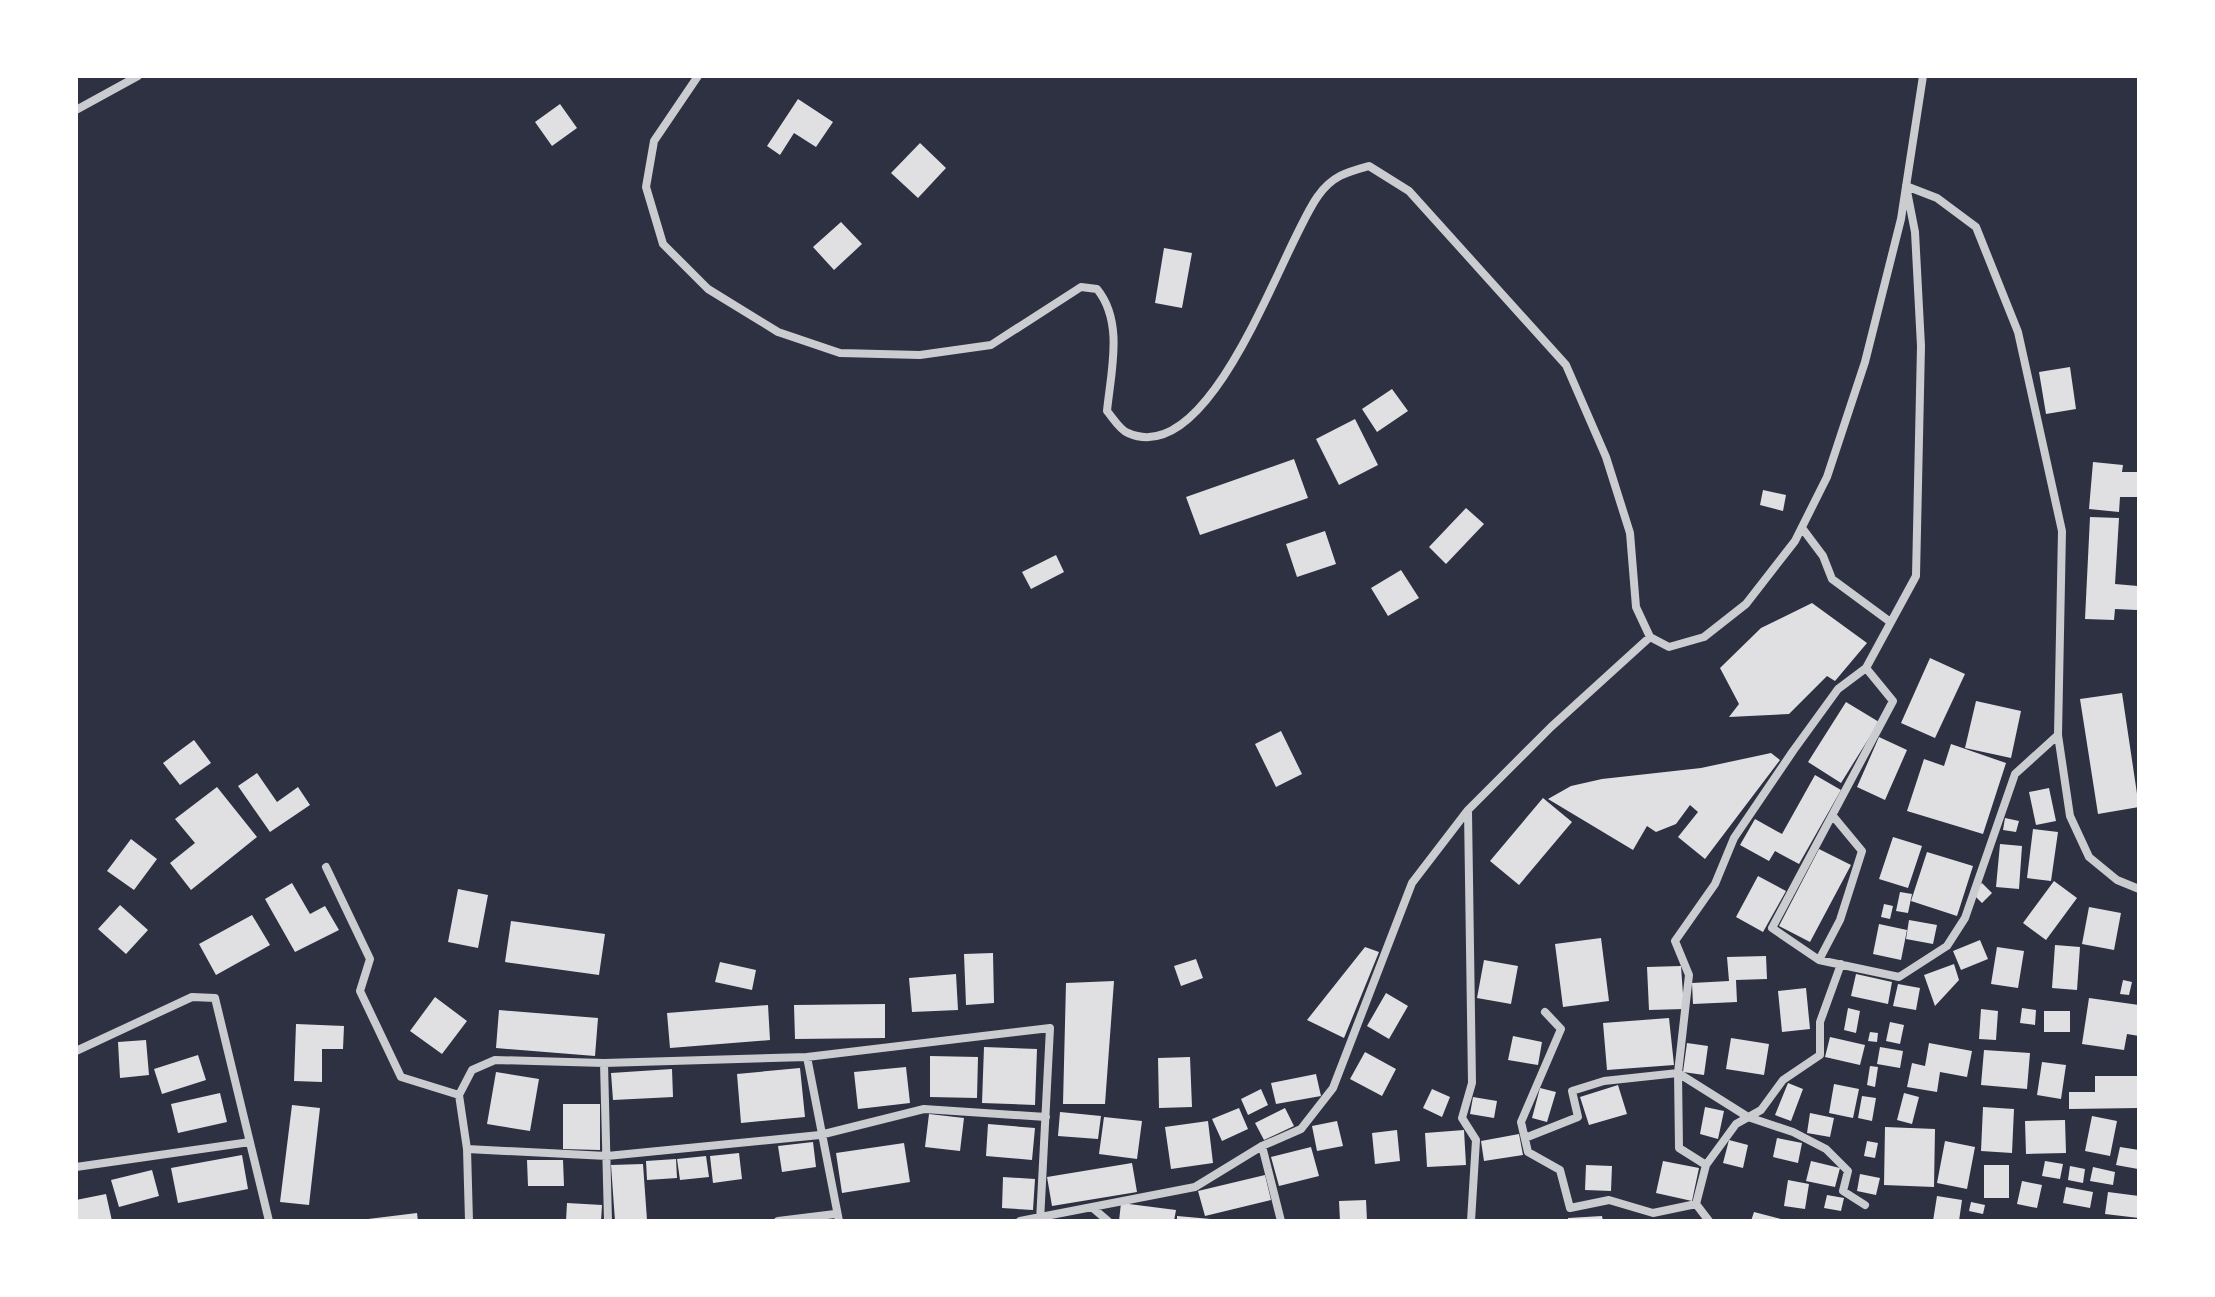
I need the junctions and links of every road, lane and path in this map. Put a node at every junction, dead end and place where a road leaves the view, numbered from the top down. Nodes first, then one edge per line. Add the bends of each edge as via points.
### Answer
1 (138, 76) edge
2 (698, 76) edge
3 (1923, 76) edge
4 (76, 110) edge
5 (1906, 186) junction
6 (1802, 528) junction
7 (1889, 621) junction
8 (1650, 637) junction
9 (1866, 668) junction
10 (2058, 735) junction
11 (1468, 810) junction
12 (1833, 816) junction
13 (326, 867) dead end
14 (2139, 889) edge
15 (1819, 960) junction
16 (1841, 964) junction
17 (1545, 1012) dead end
18 (76, 1051) edge
19 (807, 1057) junction
20 (604, 1063) junction
21 (1678, 1073) junction
22 (459, 1095) junction
23 (1046, 1117) junction
24 (1748, 1117) junction
25 (820, 1135) junction
26 (1525, 1138) junction
27 (250, 1142) junction
28 (1262, 1146) junction
29 (467, 1149) junction
30 (607, 1156) junction
31 (1706, 1165) junction
32 (76, 1167) edge
33 (1696, 1204) junction
34 (1865, 1205) dead end
35 (1094, 1209) junction
36 (837, 1217) edge
37 (1651, 1217) edge
38 (1040, 1220) edge
39 (269, 1221) edge
40 (469, 1221) edge
41 (608, 1221) edge
42 (778, 1221) edge
43 (1020, 1221) edge
44 (1108, 1221) edge
45 (1281, 1221) edge
46 (1471, 1221) edge
47 (1709, 1221) edge

1 - 4 street
2 - 8 street via 654,141 646,187 663,244 708,289 778,332 840,353 920,355 991,345 1081,287 1097,289 1110,304 1114,341 1107,411 1125,433 1148,438 1178,427 1211,393 1248,337 1317,196 1339,174 1369,166 1409,191 1566,365 1606,457 1625,518 1636,607
3 - 5 street
5 - 6 street via 1865,362 1827,477
5 - 7 street via 1915,232 1921,346 1916,576
5 - 10 street via 1937,198 1976,227 2018,332 2062,531
6 - 7 street via 1832,579
6 - 8 street via 1746,604 1704,637 1669,647
7 - 9 street
8 - 11 street
9 - 12 street via 1893,701
9 - 21 street via 1838,689 1793,751 1734,838 1715,884 1675,941 1689,975
10 - 14 street via 2070,816 2081,844 2102,870
10 - 16 street via 2015,774 1965,918 1947,946 1899,977
11 - 28 street via 1412,883 1333,1088 1301,1129
11 - 46 street via 1472,1083 1462,1118 1476,1140
12 - 15 street via 1862,851 1840,920
12 - 15 street via 1772,928
13 - 22 street via 370,959 360,991 401,1077
15 - 16 street
16 - 24 street via 1820,1022 1820,1055 1783,1080 1761,1110
17 - 26 street via 1561,1029 1521,1122
18 - 27 street via 192,997 215,998
19 - 20 street
19 - 23 street via 1050,1028
19 - 25 street
20 - 22 street via 495,1060 472,1070
20 - 30 street
21 - 24 street
21 - 26 street via 1604,1081 1572,1091 1578,1117
21 - 31 street via 1679,1148
22 - 29 street
23 - 25 street via 924,1109
23 - 38 street
24 - 31 street via 1736,1124
24 - 34 street via 1826,1149 1848,1171 1843,1191
25 - 30 street
25 - 36 street
26 - 37 street via 1528,1152 1560,1170 1570,1208 1609,1200
27 - 32 street
27 - 39 street
28 - 35 street via 1195,1187
28 - 45 street
29 - 30 street
29 - 40 street
30 - 41 street
31 - 33 street
33 - 37 street
33 - 47 street
35 - 38 street
35 - 44 street
36 - 42 street
38 - 43 street

